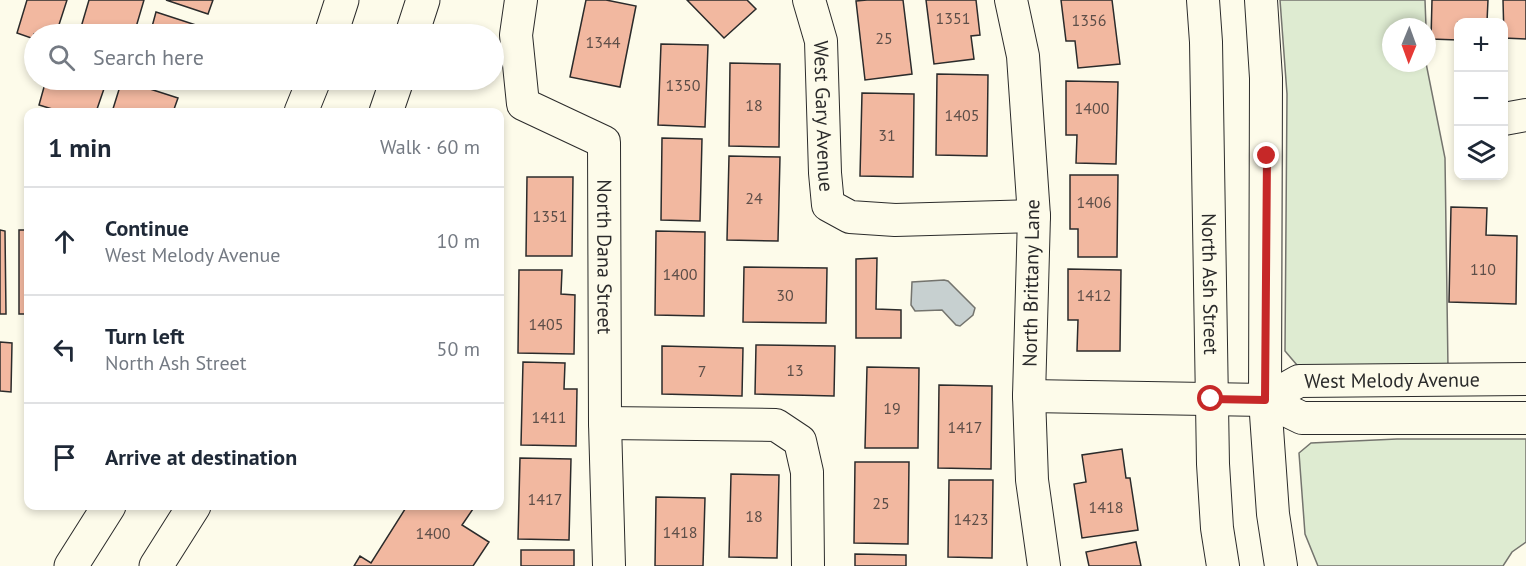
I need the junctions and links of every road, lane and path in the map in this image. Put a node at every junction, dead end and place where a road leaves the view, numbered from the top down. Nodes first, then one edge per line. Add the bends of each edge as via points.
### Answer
1 (342, 0) edge
2 (423, 0) edge
3 (521, 0) edge
4 (809, 0) edge
5 (1011, 0) edge
6 (1203, 0) edge
7 (1261, 0) edge
8 (334, 24) edge
9 (415, 24) edge
10 (310, 90) edge
11 (394, 90) edge
12 (303, 108) edge
13 (387, 108) edge
14 (1526, 115) edge
15 (1508, 118) edge
16 (1034, 216) junction
17 (1526, 379) edge
18 (1029, 396) junction
19 (1211, 399) junction
20 (1265, 400) junction
21 (1526, 418) edge
22 (605, 423) junction
23 (106, 510) edge
24 (191, 510) edge
25 (71, 566) edge
26 (156, 566) edge
27 (609, 566) edge
28 (808, 566) edge
29 (1044, 566) edge
30 (1223, 566) edge
31 (1281, 566) edge

1 - 8 main road
2 - 9 main road
3 - 22 street, North Dana Street via 516,35 523,104 604,142
4 - 16 street, West Gary Avenue via 821,41 828,205 850,218
5 - 16 street, North Brittany Lane via 1023,56
6 - 19 street, North Ash Street
7 - 20 street via 1266,88
10 - 12 main road
11 - 13 main road
14 - 15 street
16 - 18 street, North Brittany Lane
17 - 20 street, West Melody Avenue via 1299,381
18 - 19 street, West Melody Avenue
18 - 29 street, North Brittany Lane via 1032,480
19 - 20 street, West Melody Avenue
19 - 30 street, North Ash Street via 1213,475
20 - 21 street, West Melody Avenue via 1302,418
20 - 31 street
22 - 27 street, North Dana Street
22 - 28 street via 776,425 800,441 807,472
23 - 25 main road
24 - 26 main road

